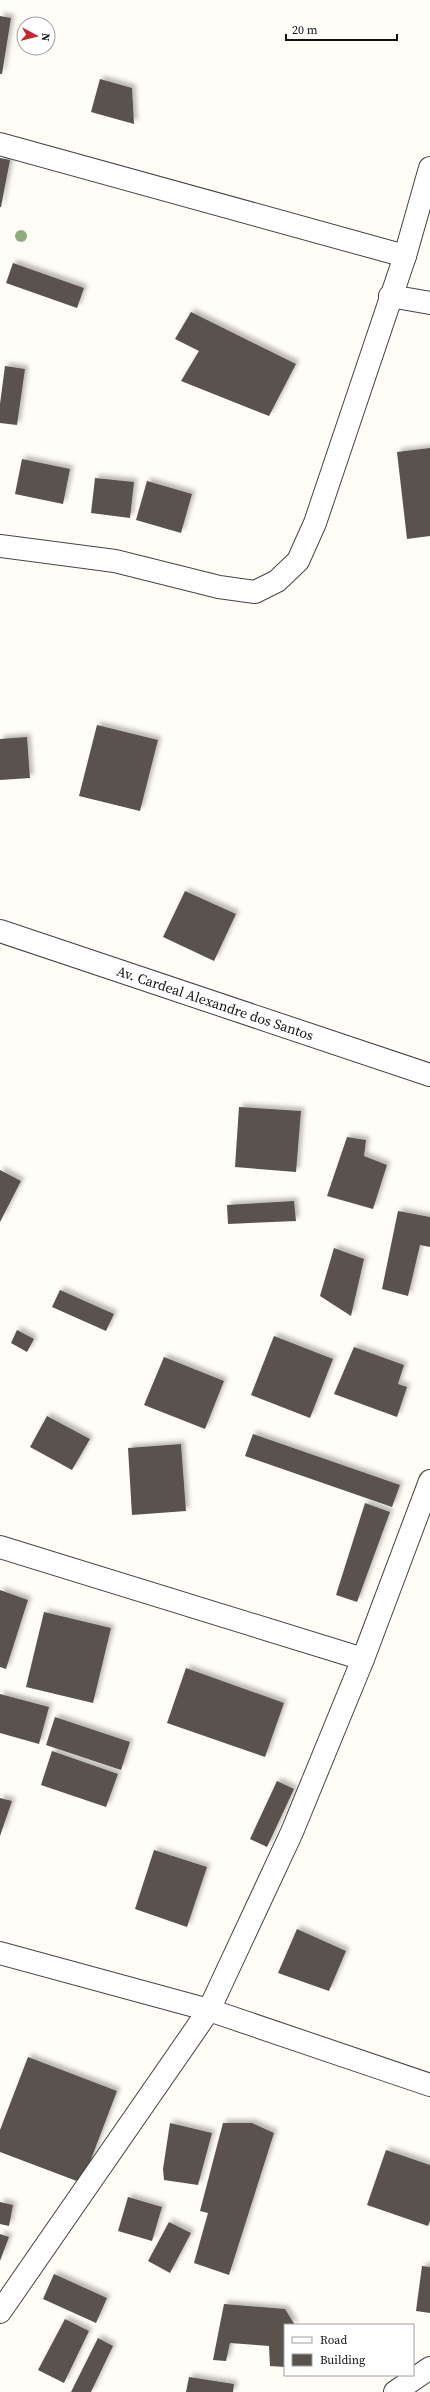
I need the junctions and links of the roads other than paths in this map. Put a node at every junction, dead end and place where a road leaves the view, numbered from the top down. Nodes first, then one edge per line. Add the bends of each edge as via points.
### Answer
1 (0, 144) edge
2 (430, 168) edge
3 (405, 256) junction
4 (390, 296) junction
5 (430, 303) edge
6 (0, 546) edge
7 (0, 931) edge
8 (430, 1075) edge
9 (430, 1482) edge
10 (0, 1547) edge
11 (363, 1659) junction
12 (0, 1953) edge
13 (209, 2010) junction
14 (430, 2085) edge
15 (0, 2312) edge
16 (430, 2368) edge
17 (395, 2392) edge

1 - 3 street
2 - 3 street
3 - 4 street
4 - 5 street
4 - 6 street via 315,523 298,561 277,581 255,592 219,587 115,561
7 - 8 street, Av. Cardeal Alexandre dos Santos
9 - 11 street
10 - 11 street
11 - 13 street via 292,1832
12 - 13 street
13 - 14 street
13 - 15 street
16 - 17 street

